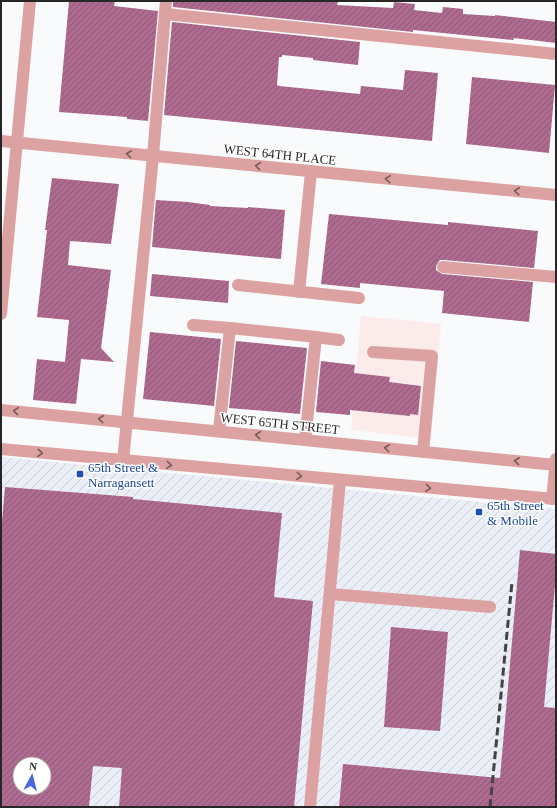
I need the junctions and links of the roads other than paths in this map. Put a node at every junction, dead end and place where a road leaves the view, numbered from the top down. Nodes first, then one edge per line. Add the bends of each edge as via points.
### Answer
1 (30, 1) edge
2 (166, 1) edge
3 (165, 14) junction
4 (556, 54) edge
5 (1, 141) edge
6 (17, 143) junction
7 (153, 156) junction
8 (311, 172) junction
9 (556, 195) edge
10 (444, 267) dead end
11 (556, 277) edge
12 (238, 285) dead end
13 (299, 292) junction
14 (359, 298) dead end
15 (1, 314) edge
16 (193, 325) dead end
17 (230, 328) junction
18 (316, 337) junction
19 (339, 340) dead end
20 (373, 352) dead end
21 (1, 410) edge
22 (127, 422) junction
23 (219, 431) junction
24 (305, 440) junction
25 (1, 449) edge
26 (423, 452) junction
27 (123, 461) junction
28 (556, 463) edge
29 (340, 480) junction
30 (554, 499) edge
31 (330, 594) junction
32 (490, 607) dead end
33 (310, 807) edge

1 - 6 street
2 - 3 street
3 - 4 street
3 - 7 street
5 - 6 street, WEST 64TH PLACE
7 -> 6 street, WEST 64TH PLACE
6 - 15 street
8 -> 7 street, WEST 64TH PLACE
7 - 22 street
9 -> 8 street, WEST 64TH PLACE
8 - 13 street
10 - 11 street
12 - 13 street
13 - 14 street
16 - 17 street
17 - 18 street
17 - 23 street
18 - 19 street
18 - 24 street
20 - 26 street via 432,356
22 -> 21 street, WEST 65TH STREET
22 - 23 street, WEST 65TH STREET
22 - 27 street
24 -> 23 street, WEST 65TH STREET
26 -> 24 street, WEST 65TH STREET
25 -> 27 street
28 -> 26 street, WEST 65TH STREET
27 -> 29 street
28 - 30 street
29 -> 30 street
29 - 31 street
31 - 32 street
31 - 33 street

